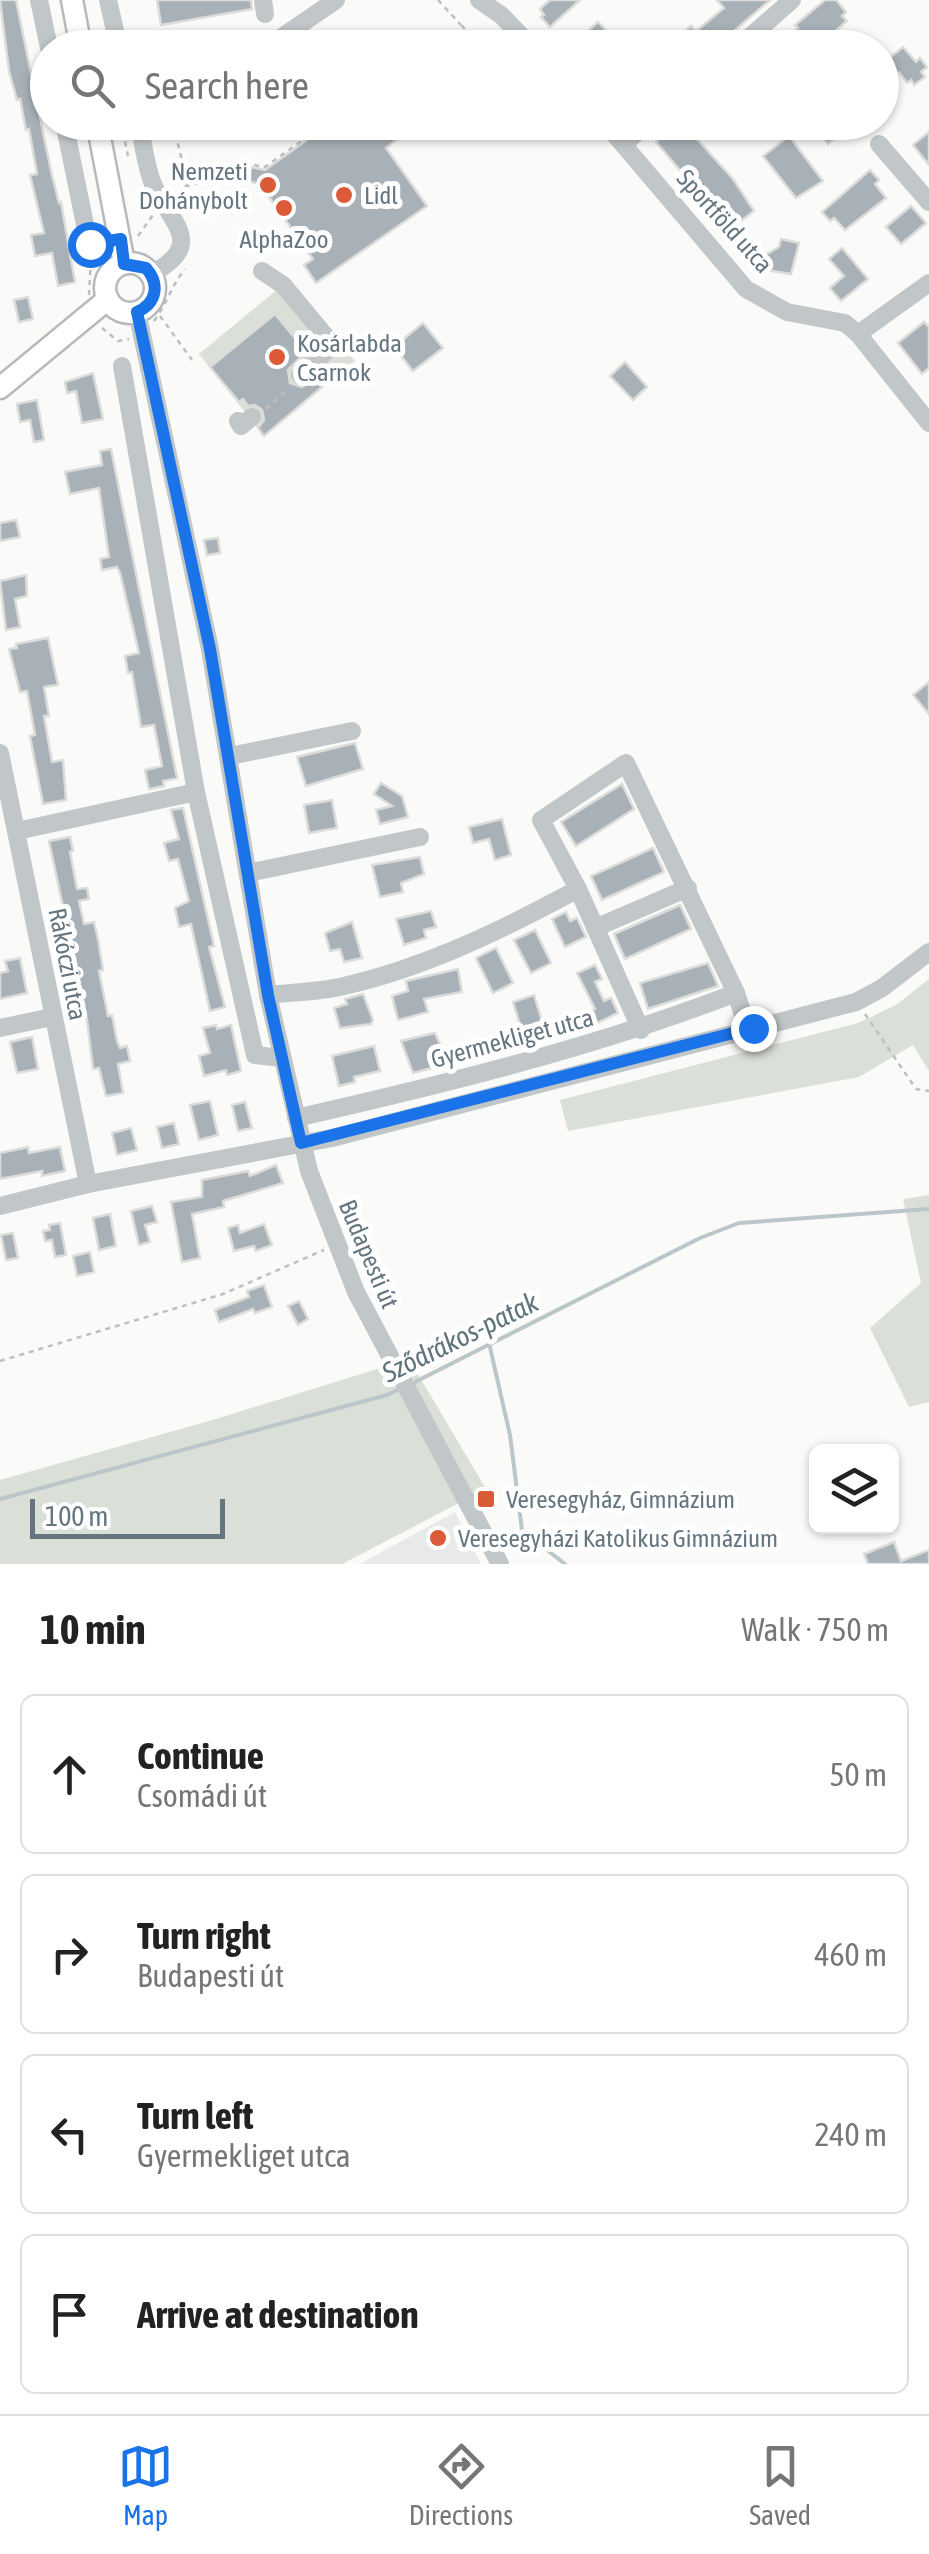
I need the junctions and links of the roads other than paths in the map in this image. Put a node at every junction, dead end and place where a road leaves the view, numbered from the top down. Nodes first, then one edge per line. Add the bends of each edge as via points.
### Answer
1 (39, 0) edge
2 (72, 0) edge
3 (108, 0) edge
4 (336, 0) edge
5 (479, 0) edge
6 (792, 0) edge
7 (315, 7) edge
8 (45, 30) edge
9 (78, 30) edge
10 (115, 30) edge
11 (288, 30) edge
12 (516, 30) edge
13 (758, 30) edge
14 (68, 140) edge
15 (101, 140) edge
16 (147, 140) edge
17 (620, 140) edge
18 (629, 140) edge
19 (624, 144) junction
20 (880, 144) dead end
21 (929, 202) edge
22 (90, 244) road end
23 (124, 264) junction
24 (262, 271) dead end
25 (151, 274) junction
26 (929, 284) edge
27 (108, 298) junction
28 (137, 312) junction
29 (858, 334) junction
30 (122, 366) dead end
31 (300, 376) dead end
32 (0, 388) edge
33 (929, 423) edge
34 (352, 731) dead end
35 (0, 753) edge
36 (230, 756) junction
37 (196, 792) junction
38 (18, 836) junction
39 (420, 837) dead end
40 (0, 846) edge
41 (248, 873) junction
42 (578, 888) junction
43 (688, 888) junction
44 (595, 928) junction
45 (929, 952) edge
46 (736, 993) junction
47 (268, 995) junction
48 (52, 1017) junction
49 (0, 1028) edge
50 (641, 1030) junction
51 (748, 1030) junction
52 (281, 1058) junction
53 (296, 1118) junction
54 (301, 1143) junction
55 (88, 1184) junction
56 (0, 1206) edge
57 (500, 1564) edge

1 - 8 street
2 - 9 main road
3 - 10 street
4 - 7 street
5 - 12 street
6 - 13 street
7 - 11 street
14 - 22 street
15 - 23 main road
16 - 25 street via 155,188 182,234 178,254
17 - 19 street, Sportföld utca
18 - 19 street
19 - 29 street, Sportföld utca via 746,288 787,312 845,324
20 - 21 street
23 - 25 main road via 139,264
23 - 27 main road via 108,277
24 - 31 street via 283,285 333,345
25 - 28 main road via 154,297
26 - 29 street
27 - 28 main road via 120,311
27 - 32 main road
28 - 36 street, Budapesti út
29 - 33 street
30 - 37 street
34 - 36 street
35 - 38 street, Rákóczi utca
36 - 41 street, Budapesti út
37 - 38 street
37 - 52 street via 255,1055
38 - 40 street
38 - 48 street, Rákóczi utca
39 - 41 street
41 - 47 street, Budapesti út
42 - 43 street via 542,820 626,763
42 - 44 street
42 - 47 street via 451,952 343,987
43 - 44 street
43 - 46 street
44 - 50 street
45 - 51 street, Gyermekliget utca via 856,1002
46 - 50 street, Gyermekliget utca
46 - 51 street
47 - 52 street, Budapesti út
48 - 49 street
48 - 55 street, Rákóczi utca
50 - 53 street, Gyermekliget utca
51 - 54 street, Gyermekliget utca
52 - 53 street, Budapesti út
53 - 54 street, Budapesti út
54 - 55 street, Gyermekliget utca
54 - 57 street, Budapesti út via 356,1292
55 - 56 street, Gyermekliget utca

